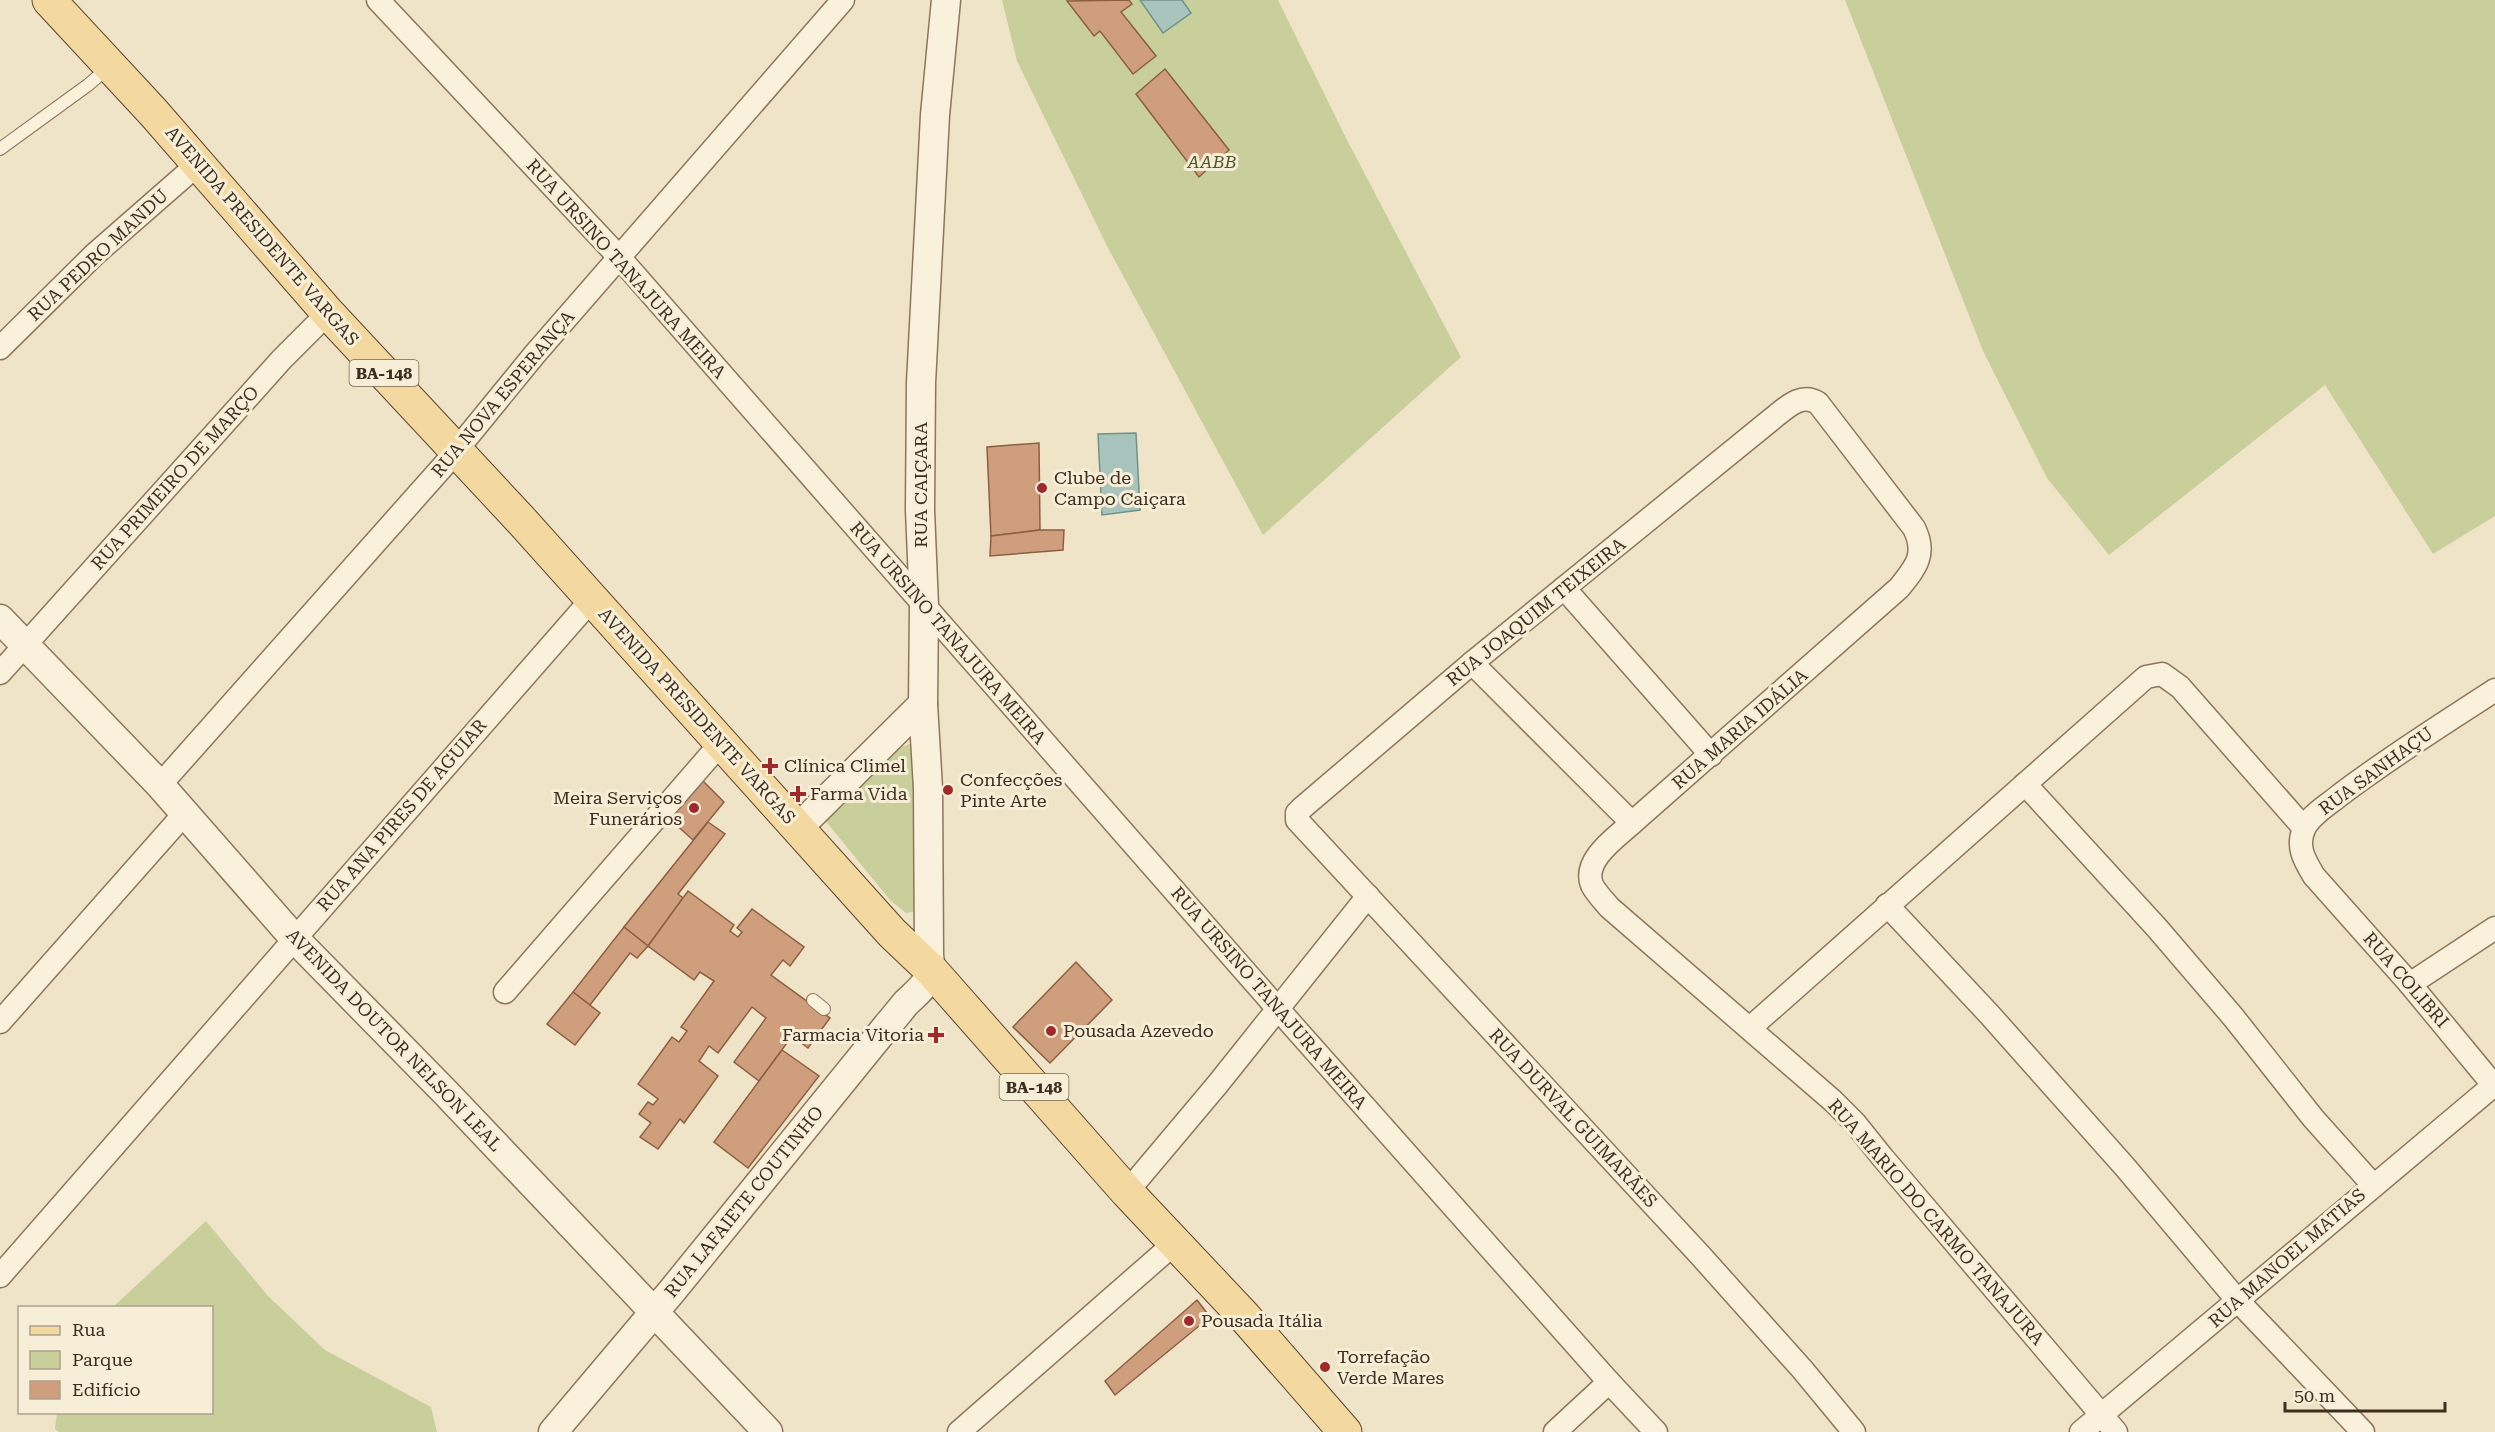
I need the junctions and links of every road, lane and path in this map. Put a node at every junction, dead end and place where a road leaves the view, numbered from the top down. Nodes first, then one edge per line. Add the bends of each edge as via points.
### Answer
1 (49, 0) edge
2 (378, 0) edge
3 (843, 0) edge
4 (946, 0) edge
5 (109, 67) junction
6 (0, 149) edge
7 (198, 164) junction
8 (619, 257) junction
9 (328, 314) junction
10 (0, 348) edge
11 (456, 451) junction
12 (1564, 588) junction
13 (1899, 588) joint
14 (592, 599) junction
15 (924, 606) junction
16 (0, 619) edge
17 (25, 644) junction
18 (1472, 663) junction
19 (0, 673) edge
20 (2495, 690) edge
21 (923, 704) junction
22 (721, 743) junction
23 (1711, 755) junction
24 (2025, 784) junction
25 (160, 785) junction
26 (1302, 808) joint
27 (185, 813) junction
28 (1632, 823) junction
29 (798, 828) junction
30 (2304, 828) junction
31 (1590, 876) joint
32 (2314, 876) joint
33 (1368, 896) junction
34 (1887, 905) junction
35 (2495, 928) edge
36 (294, 938) junction
37 (932, 971) junction
38 (2410, 984) junction
39 (505, 992) dead end
40 (813, 1000) dead end
41 (824, 1009) dead end
42 (1278, 1009) junction
43 (0, 1022) edge
44 (1750, 1028) junction
45 (2494, 1086) edge
46 (2373, 1185) junction
47 (1127, 1192) junction
48 (1175, 1243) junction
49 (0, 1276) edge
50 (2238, 1301) junction
51 (654, 1311) junction
52 (1609, 1382) junction
53 (2109, 1424) edge
54 (554, 1432) edge
55 (768, 1432) edge
56 (959, 1432) edge
57 (1345, 1432) edge
58 (1555, 1432) edge
59 (1656, 1432) edge
60 (1854, 1432) edge
61 (2081, 1432) edge
62 (2363, 1432) edge

1 - 5 main road, AVENIDA PRESIDENTE VARGAS / BA-148
2 - 8 street, RUA URSINO TANAJURA MEIRA
3 - 8 street, RUA NOVA ESPERANÇA
4 - 15 street, RUA CAIÇARA via 934,127 921,383
5 - 6 lane
5 - 7 main road, AVENIDA PRESIDENTE VARGAS / BA-148
7 - 9 main road, AVENIDA PRESIDENTE VARGAS / BA-148
7 - 10 street, RUA PEDRO MANDU via 94,255
8 - 11 street, RUA NOVA ESPERANÇA
8 - 15 street, RUA URSINO TANAJURA MEIRA
9 - 11 main road, AVENIDA PRESIDENTE VARGAS / BA-148
9 - 17 street, RUA PRIMEIRO DE MARÇO via 282,359
11 - 14 main road, AVENIDA PRESIDENTE VARGAS / BA-148
11 - 25 street, RUA NOVA ESPERANÇA
12 - 13 street, RUA JOAQUIM TEIXEIRA via 1801,399 1818,403 1921,542 1920,557
12 - 18 street, RUA JOAQUIM TEIXEIRA
12 - 23 street
13 - 23 street, RUA MARIA IDÁLIA
14 - 22 main road, AVENIDA PRESIDENTE VARGAS / BA-148
14 - 36 street, RUA ANA PIRES DE AGUIAR
15 - 21 street, RUA CAIÇARA
15 - 42 street, RUA URSINO TANAJURA MEIRA
16 - 17 street, AVENIDA DOUTOR NELSON LEAL
17 - 19 street, RUA PRIMEIRO DE MARÇO
17 - 25 street, AVENIDA DOUTOR NELSON LEAL
18 - 26 street, RUA JOAQUIM TEIXEIRA
18 - 28 street
20 - 30 street, RUA SANHAÇU via 2378,766
21 - 29 street
21 - 37 street, RUA CAIÇARA
22 - 29 main road, AVENIDA PRESIDENTE VARGAS / BA-148
22 - 39 street
23 - 28 street, RUA MARIA IDÁLIA
24 - 30 street via 2146,677 2162,674 2204,712
24 - 34 street
24 - 46 street via 2157,928
25 - 27 street, AVENIDA DOUTOR NELSON LEAL
26 - 33 street, RUA DURVAL GUIMARÃES via 1297,820
27 - 36 street, AVENIDA DOUTOR NELSON LEAL
27 - 43 street
28 - 31 street, RUA MARIA IDÁLIA via 1600,854
29 - 37 main road, AVENIDA PRESIDENTE VARGAS / BA-148 via 892,933
30 - 32 street, RUA SANHAÇU via 2300,846
31 - 44 street, RUA MARIO DO CARMO TANAJURA via 1592,885 1610,908
32 - 38 street, RUA COLIBRI
33 - 42 street
33 - 60 street, RUA DURVAL GUIMARÃES via 1700,1254
34 - 44 street
34 - 50 street via 2125,1167
35 - 38 street
36 - 49 street, RUA ANA PIRES DE AGUIAR
36 - 51 street, AVENIDA DOUTOR NELSON LEAL
37 - 47 main road, AVENIDA PRESIDENTE VARGAS / BA-148
37 - 51 street, RUA LAFAIETE COUTINHO via 922,990 873,1042
38 - 45 street, RUA COLIBRI
40 - 41 lane
42 - 47 street
42 - 52 street, RUA URSINO TANAJURA MEIRA
44 - 53 street, RUA MARIO DO CARMO TANAJURA via 1855,1123
45 - 46 street, RUA MANOEL MATIAS
46 - 50 street, RUA MANOEL MATIAS
47 - 48 main road, AVENIDA PRESIDENTE VARGAS / BA-148
48 - 56 street
48 - 57 main road, AVENIDA PRESIDENTE VARGAS / BA-148
50 - 53 street, RUA MANOEL MATIAS
50 - 62 street
51 - 54 street, RUA LAFAIETE COUTINHO
51 - 55 street, AVENIDA DOUTOR NELSON LEAL
52 - 58 street
52 - 59 street, RUA URSINO TANAJURA MEIRA
53 - 61 street, RUA MANOEL MATIAS

